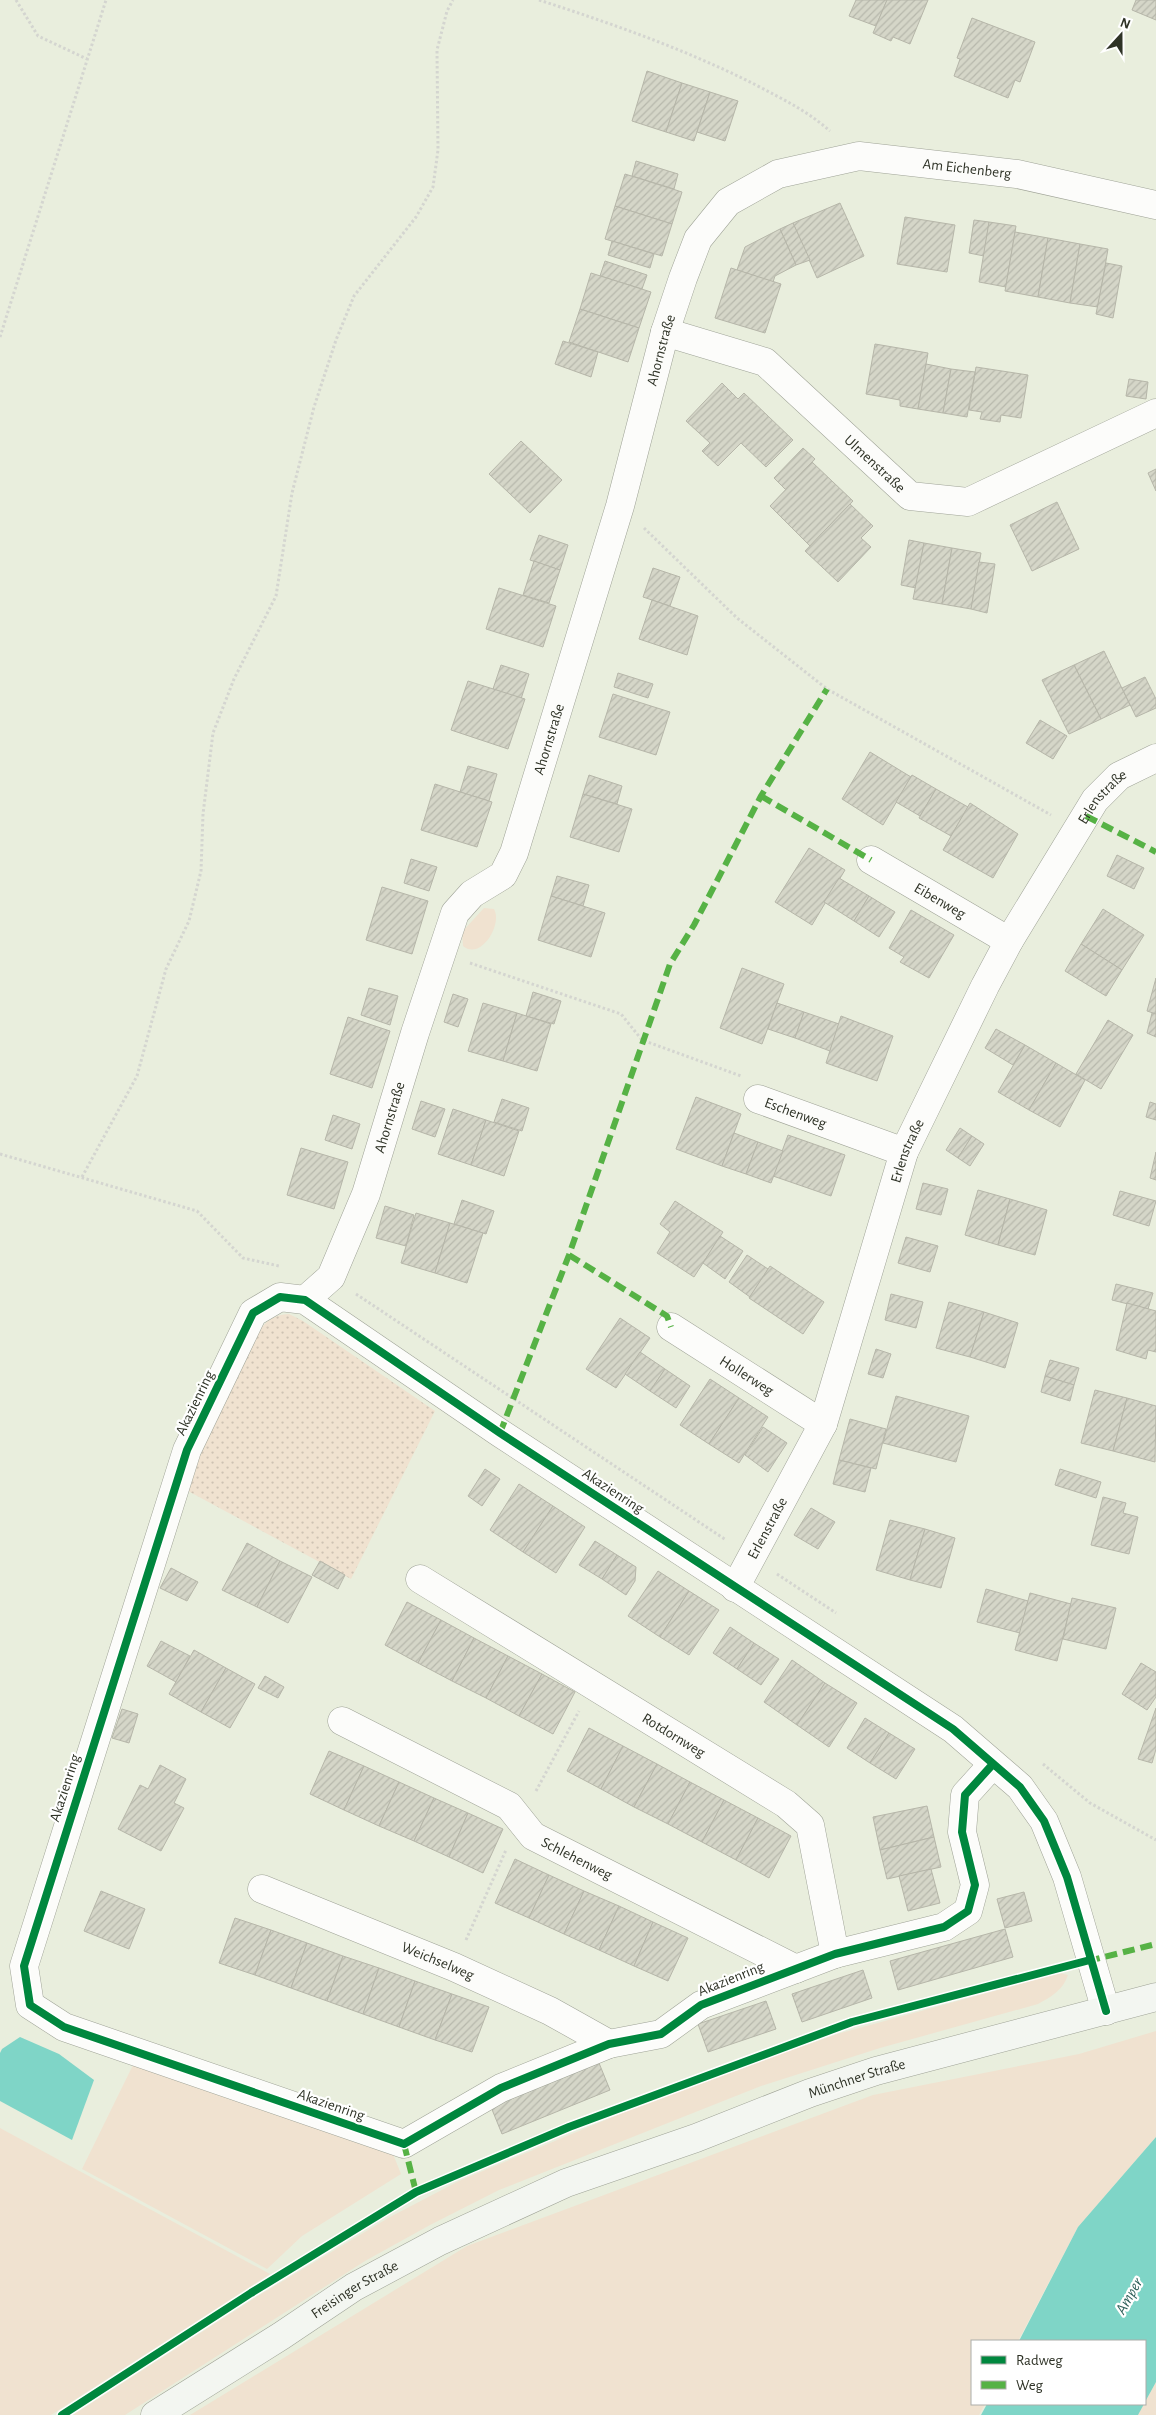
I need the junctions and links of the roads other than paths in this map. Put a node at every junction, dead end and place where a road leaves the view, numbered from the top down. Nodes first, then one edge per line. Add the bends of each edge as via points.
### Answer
1 (778, 174) joint
2 (1156, 204) edge
3 (665, 332) junction
4 (1156, 413) edge
5 (1156, 758) edge
6 (871, 860) dead end
7 (1009, 941) junction
8 (758, 1098) road end
9 (904, 1152) junction
10 (304, 1300) junction
11 (671, 1326) dead end
12 (823, 1424) junction
13 (420, 1579) dead end
14 (736, 1588) junction
15 (342, 1721) dead end
16 (994, 1764) junction
17 (262, 1889) dead end
18 (835, 1954) junction
19 (796, 1969) junction
20 (1156, 1997) edge
21 (1106, 2010) junction
22 (609, 2044) junction
23 (566, 2184) joint
24 (155, 2415) edge

1 - 2 street, Am Eichenberg via 859,156 1017,174
1 - 3 street, Ahornstraße via 728,202 698,239
3 - 4 street, Ulmenstraße via 764,362 910,496 968,502
3 - 10 street, Ahornstraße via 620,506 514,853 504,874 472,894 455,912 366,1194 330,1277
5 - 7 street, Erlenstraße via 1119,776 1095,800
6 - 7 street, Eibenweg
7 - 9 street, Erlenstraße
8 - 9 street, Eschenweg
9 - 12 street, Erlenstraße
10 - 14 street, Akazienring
10 - 22 street, Akazienring via 280,1297 254,1313 187,1450 24,1966 30,2005 64,2027 404,2144 501,2088
11 - 12 street, Hollerweg
12 - 14 street, Erlenstraße
13 - 18 street, Rotdornweg via 786,1804 810,1825
14 - 16 street, Akazienring via 953,1729
15 - 19 street, Schlehenweg via 509,1806 533,1836
16 - 18 street, Akazienring via 965,1795 962,1832 975,1885 968,1911 944,1927
16 - 21 street, Akazienring via 1020,1786 1044,1821 1067,1877
17 - 22 street, Weichselweg via 462,1971 550,2011
18 - 19 street, Akazienring
19 - 22 street, Akazienring via 701,2005 661,2034
20 - 21 main road, Münchner Straße
21 - 23 main road, Münchner Straße via 876,2071
23 - 24 main road, Freisinger Straße via 440,2241 354,2287

